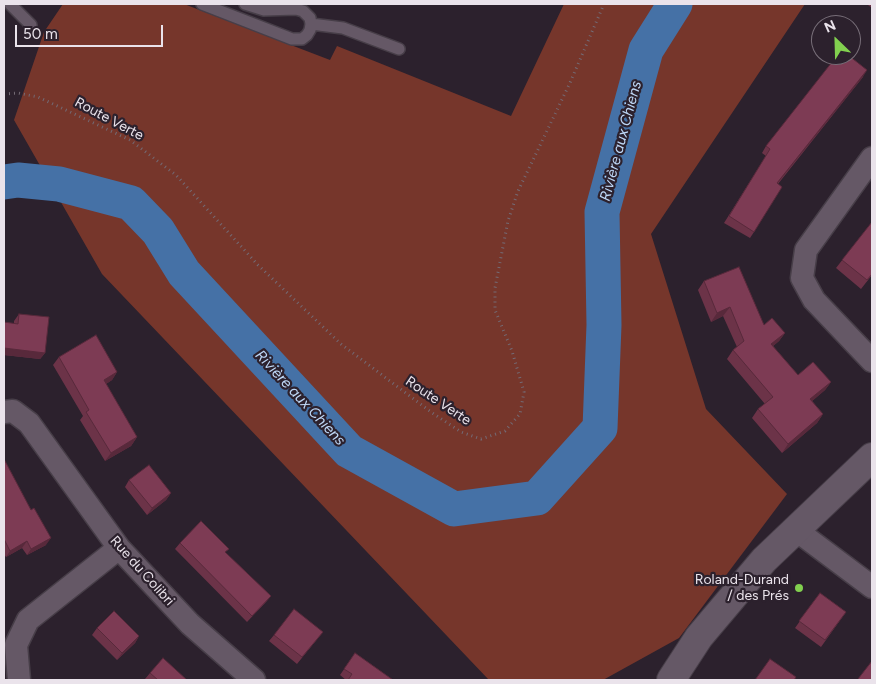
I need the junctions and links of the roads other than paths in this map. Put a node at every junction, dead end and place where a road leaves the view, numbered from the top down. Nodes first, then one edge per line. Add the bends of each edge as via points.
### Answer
1 (10, 4) edge
2 (202, 4) edge
3 (245, 4) edge
4 (31, 24) dead end
5 (311, 24) junction
6 (399, 49) dead end
7 (872, 158) edge
8 (872, 361) edge
9 (4, 412) edge
10 (872, 457) edge
11 (796, 530) junction
12 (119, 548) junction
13 (872, 587) edge
14 (19, 680) edge
15 (254, 680) edge
16 (671, 680) edge

1 - 4 lane
2 - 5 lane via 292,39 302,39
3 - 5 lane via 264,10 296,9 310,18
5 - 6 lane via 343,28
7 - 8 street via 806,250 802,278 814,300
9 - 12 street, Rue du Colibri via 13,411 29,423
10 - 11 street
11 - 13 street
11 - 16 street via 764,560 699,637
12 - 14 street via 28,620 16,645
12 - 15 street, Rue du Colibri via 190,624

